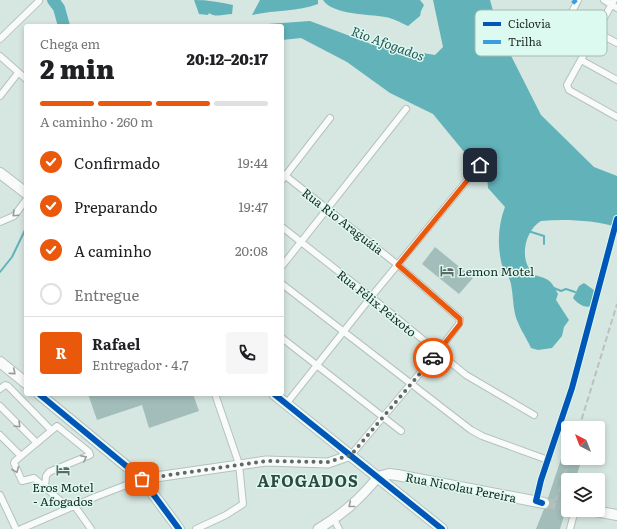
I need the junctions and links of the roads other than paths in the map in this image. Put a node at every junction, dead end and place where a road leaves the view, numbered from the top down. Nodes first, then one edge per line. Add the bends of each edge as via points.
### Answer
1 (578, 0) edge
2 (604, 0) edge
3 (39, 1) edge
4 (614, 4) edge
5 (573, 10) edge
6 (607, 15) edge
7 (607, 38) edge
8 (0, 39) edge
9 (617, 43) edge
10 (0, 56) edge
11 (583, 56) edge
12 (581, 60) junction
13 (18, 73) junction
14 (24, 78) edge
15 (617, 80) edge
16 (0, 96) edge
17 (406, 109) dead end
18 (617, 117) edge
19 (330, 118) dead end
20 (484, 160) dead end
21 (0, 173) edge
22 (284, 175) edge
23 (284, 177) edge
24 (24, 191) edge
25 (24, 203) edge
26 (327, 209) junction
27 (0, 222) edge
28 (284, 229) edge
29 (301, 243) junction
30 (284, 264) edge
31 (398, 265) junction
32 (284, 286) edge
33 (371, 297) junction
34 (344, 332) junction
35 (284, 340) edge
36 (438, 353) junction
37 (0, 362) edge
38 (316, 366) junction
39 (24, 381) edge
40 (411, 384) junction
41 (0, 389) edge
42 (41, 396) edge
43 (216, 396) edge
44 (276, 396) edge
45 (286, 404) junction
46 (0, 406) edge
47 (534, 415) dead end
48 (382, 417) junction
49 (51, 430) junction
50 (401, 431) dead end
51 (0, 435) edge
52 (37, 443) junction
53 (351, 455) junction
54 (21, 456) junction
55 (548, 460) dead end
56 (239, 464) junction
57 (378, 477) junction
58 (142, 479) junction
59 (45, 487) junction
60 (0, 495) edge
61 (544, 503) tunnel mouth
62 (72, 507) junction
63 (605, 513) edge
64 (617, 515) edge
65 (573, 517) edge
66 (334, 519) junction
67 (16, 529) edge
68 (21, 529) edge
69 (91, 529) edge
70 (179, 529) edge
71 (196, 529) edge
72 (318, 529) edge
73 (339, 529) edge
74 (442, 529) edge
75 (570, 529) edge

1 - 5 street
2 - 4 street
3 - 8 street
4 - 6 street
7 - 9 street
10 - 13 street
11 - 12 street
12 - 15 street
12 - 18 street via 567,85 569,90
13 - 14 street
13 - 16 street
17 - 26 street
19 - 22 street
20 - 31 street
21 - 24 main road
23 - 26 street, Rua Rio Araguáia
25 -> 27 street via 14,216
26 - 29 street
26 - 31 street, Rua Rio Araguáia
28 - 29 street, Rua Félix Peixoto
29 - 30 street
29 - 33 street, Rua Félix Peixoto
31 - 33 street
31 - 36 street, Rua Rio Araguáia via 460,319 460,324
32 - 34 street
33 - 34 street
33 - 36 street, Rua Félix Peixoto
34 - 38 street
34 - 40 street
35 - 38 street
36 - 40 street
36 - 47 street, Rua Félix Peixoto via 466,375
37 -> 39 main road
38 - 45 street
38 - 48 street
40 - 48 street
40 - 55 street via 471,430
41 - 49 street via 4,385 8,386
42 - 58 main road
43 - 56 street
44 - 45 main road
45 - 53 main road
46 -> 52 street
48 - 50 street
48 - 53 street
49 - 52 street
59 -> 49 street via 49,472 87,458 90,454 57,426
51 - 54 street
52 - 54 street
53 - 56 main road via 328,462 286,460
53 - 57 main road
54 -> 59 street via 14,464 22,482 34,478
56 - 58 main road
56 - 71 street via 243,504
57 - 61 main road, Rua Nicolau Pereira via 397,475
57 -> 66 main road via 361,498
57 - 74 main road
58 - 62 street
58 - 70 main road
59 - 62 street
60 - 67 street
62 - 68 street
62 - 69 street
63 - 64 main road
65 - 75 street
66 - 72 main road
66 - 73 street

